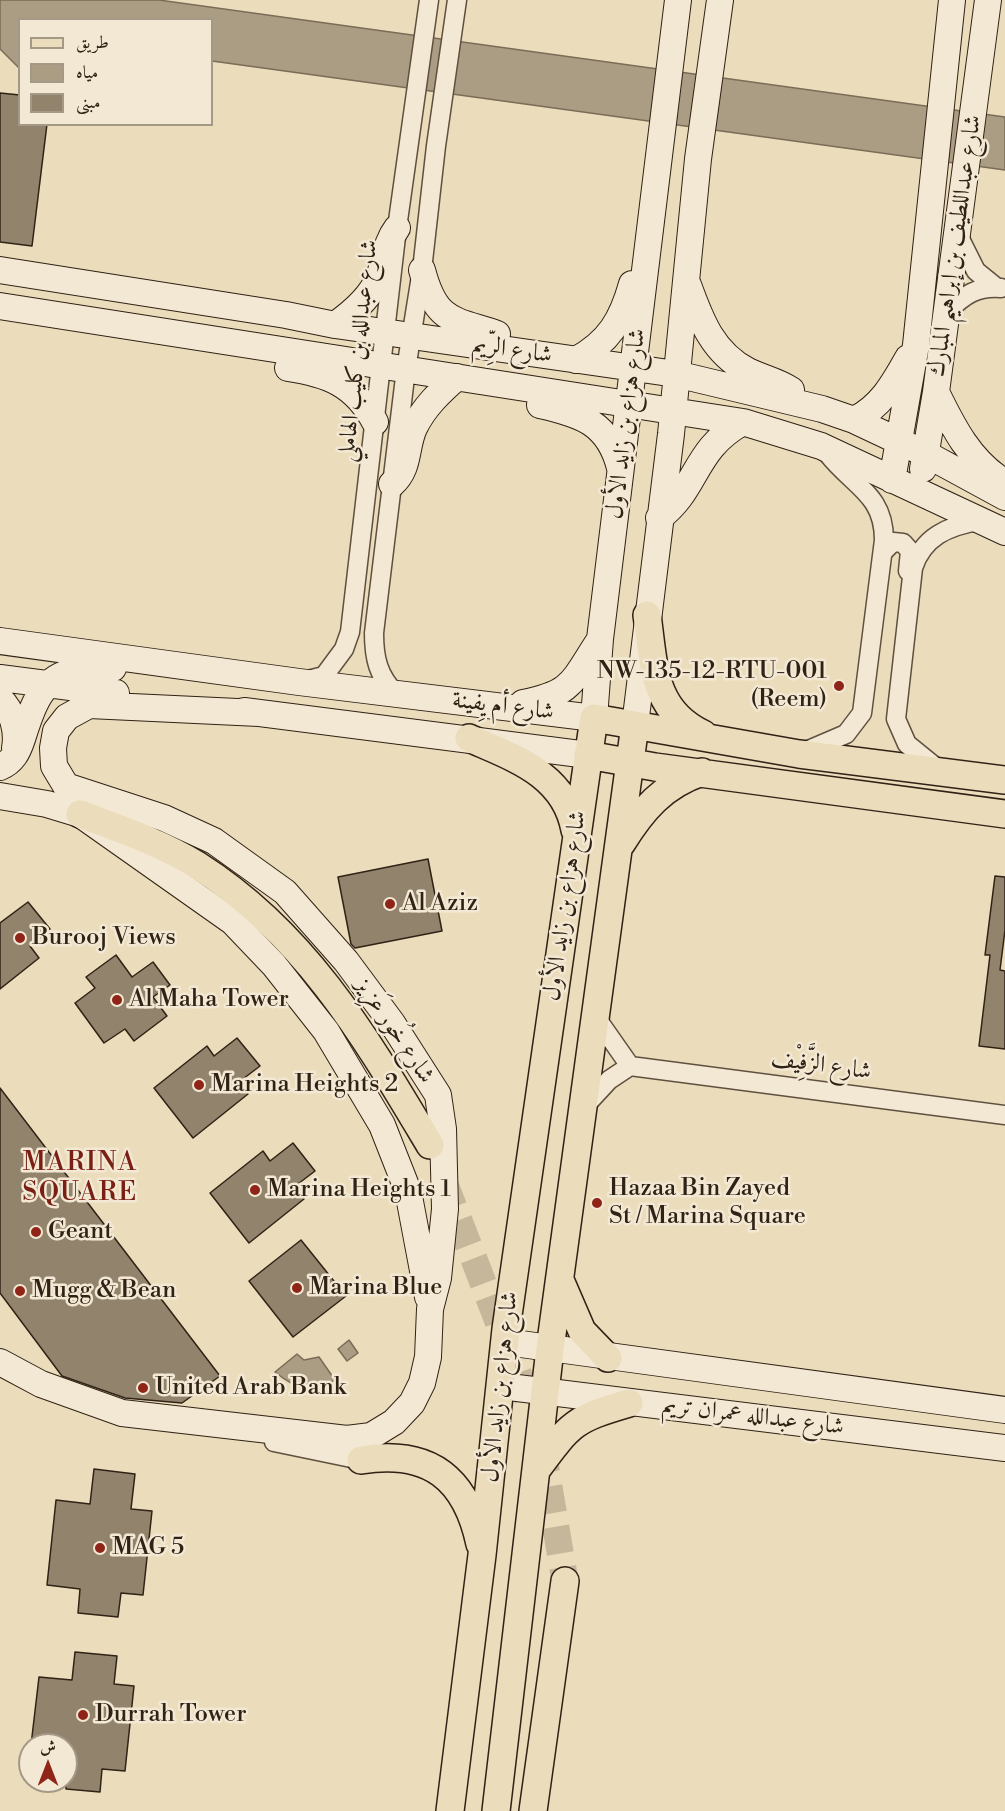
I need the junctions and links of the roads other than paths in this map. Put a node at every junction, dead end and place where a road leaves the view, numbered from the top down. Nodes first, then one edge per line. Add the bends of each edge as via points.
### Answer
1 (429, 0) edge
2 (457, 0) edge
3 (678, 0) edge
4 (720, 0) edge
5 (952, 0) edge
6 (988, 0) edge
7 (959, 227) junction
8 (397, 228) junction
9 (648, 251) junction
10 (0, 270) edge
11 (422, 270) junction
12 (686, 279) junction
13 (1001, 289) edge
14 (0, 306) edge
15 (948, 311) junction
16 (335, 325) junction
17 (384, 333) junction
18 (411, 336) junction
19 (254, 345) junction
20 (916, 345) junction
21 (522, 351) junction
22 (576, 360) junction
23 (381, 365) junction
24 (633, 368) junction
25 (406, 369) junction
26 (676, 374) junction
27 (457, 377) junction
28 (510, 386) junction
29 (936, 393) junction
30 (629, 403) junction
31 (809, 406) junction
32 (673, 411) junction
33 (854, 420) junction
34 (375, 422) junction
35 (743, 422) junction
36 (899, 442) junction
37 (822, 446) junction
38 (926, 454) junction
39 (621, 471) junction
40 (892, 480) junction
41 (1005, 482) edge
42 (392, 484) junction
43 (919, 492) junction
44 (1005, 497) edge
45 (659, 518) junction
46 (978, 521) junction
47 (1005, 532) edge
48 (882, 552) junction
49 (908, 608) junction
50 (646, 615) junction
51 (351, 616) junction
52 (375, 623) junction
53 (600, 639) junction
54 (0, 641) edge
55 (167, 663) junction
56 (0, 678) edge
57 (867, 680) junction
58 (299, 682) junction
59 (46, 684) junction
60 (899, 685) junction
61 (396, 694) junction
62 (0, 699) edge
63 (502, 708) junction
64 (259, 713) junction
65 (594, 718) junction
66 (635, 725) junction
67 (469, 738) junction
68 (718, 741) junction
69 (799, 754) junction
70 (588, 755) junction
71 (7, 762) edge
72 (630, 763) junction
73 (940, 771) junction
74 (702, 772) junction
75 (1005, 780) edge
76 (0, 796) edge
77 (80, 814) junction
78 (1005, 814) edge
79 (576, 833) junction
80 (617, 850) junction
81 (594, 1016) junction
82 (630, 1066) junction
83 (584, 1107) junction
84 (1005, 1115) edge
85 (430, 1145) dead end
86 (560, 1280) junction
87 (430, 1310) junction
88 (506, 1342) junction
89 (550, 1349) junction
90 (608, 1358) junction
91 (0, 1362) edge
92 (501, 1386) junction
93 (545, 1393) junction
94 (629, 1403) junction
95 (1005, 1410) edge
96 (123, 1413) junction
97 (1005, 1448) edge
98 (361, 1460) joint
99 (536, 1470) junction
100 (482, 1555) junction
101 (565, 1581) tunnel mouth
102 (450, 1811) edge
103 (496, 1811) edge
104 (533, 1811) edge

1 - 8 street, شارع عبدالله بن كليب الهاملي
2 - 11 street, شارع عبدالله بن كليب الهاملي
3 - 9 main road, شارع هزاع بن زايد الأول
4 - 12 main road, شارع هزاع بن زايد الأول
5 - 20 main road, شارع عبداللطيف بن إبراهيم المبارك
6 - 7 main road, شارع عبداللطيف بن إبراهيم المبارك
7 - 13 street via 976,271
7 - 15 main road, شارع عبداللطيف بن إبراهيم المبارك
8 - 16 main road via 386,247 376,282 356,308
8 - 17 street, شارع عبدالله بن كليب الهاملي
9 - 22 main road via 613,332
9 - 24 main road, شارع هزاع بن زايد الأول
10 - 16 main road, شارع الرِّيم
11 - 18 street, شارع عبدالله بن كليب الهاملي
11 - 21 main road via 435,303 450,318 505,337
12 - 26 main road, شارع هزاع بن زايد الأول
12 - 31 main road via 708,336 721,350 734,363 785,386
13 - 15 street via 970,292
14 - 19 main road, شارع الرِّيم
15 - 29 main road, شارع عبداللطيف بن إبراهيم المبارك
16 - 17 main road, شارع الرِّيم
17 - 18 main road, شارع الرِّيم
17 - 23 street, شارع عبدالله بن كليب الهاملي
18 - 21 main road, شارع الرِّيم
18 - 25 street, شارع عبدالله بن كليب الهاملي
19 - 23 main road, شارع الرِّيم
19 - 34 main road via 276,365 334,379 362,401
20 - 33 main road via 884,397
20 - 36 main road, شارع عبداللطيف بن إبراهيم المبارك
21 - 22 main road, شارع الرِّيم
22 - 24 main road, شارع الرِّيم
23 - 25 main road, شارع الرِّيم
23 - 34 street, شارع عبدالله بن كليب الهاملي
24 - 26 main road, شارع الرِّيم
24 - 30 main road, شارع هزاع بن زايد الأول
25 - 27 main road, شارع الرِّيم
25 - 42 street, شارع عبدالله بن كليب الهاملي
26 - 31 main road, شارع الرِّيم
26 - 32 main road, شارع هزاع بن زايد الأول
27 - 28 main road, شارع الرِّيم
27 - 42 main road via 429,404 418,421 406,466
28 - 30 main road, شارع الرِّيم
28 - 39 main road via 526,400 568,411 595,425 609,440
29 - 38 main road, شارع عبداللطيف بن إبراهيم المبارك
29 - 41 main road via 966,447 989,473
30 - 32 main road, شارع الرِّيم
30 - 39 main road, شارع هزاع بن زايد الأول
31 - 33 main road, شارع الرِّيم
32 - 35 main road, شارع الرِّيم
32 - 45 main road, شارع هزاع بن زايد الأول
33 - 36 main road, شارع الرِّيم
34 - 51 street, شارع عبدالله بن كليب الهاملي
35 - 37 main road, شارع الرِّيم
35 - 45 main road via 709,447 678,500
36 - 38 main road, شارع الرِّيم
36 - 40 main road, شارع عبداللطيف بن إبراهيم المبارك
37 - 40 main road, شارع الرِّيم
37 - 48 street via 873,500 883,522
38 - 43 main road, شارع عبداللطيف بن إبراهيم المبارك
38 - 44 main road, شارع الرِّيم
39 - 53 main road, شارع هزاع بن زايد الأول
40 - 43 main road, شارع الرِّيم
42 - 52 street, شارع عبدالله بن كليب الهاملي
43 - 46 main road, شارع الرِّيم
45 - 50 main road, شارع هزاع بن زايد الأول
46 - 47 main road, شارع الرِّيم
46 - 49 street via 949,528 921,549 913,568
48 - 49 street via 893,542 908,546
48 - 57 street
49 - 60 street
50 - 66 main road, شارع هزاع بن زايد الأول
50 - 68 main road via 656,676 666,703 688,727
51 - 52 street via 361,623
51 - 58 street, شارع عبدالله بن كليب الهاملي via 344,649 324,676
52 - 61 street, شارع عبدالله بن كليب الهاملي via 376,663 383,681
53 - 63 main road via 560,693
53 - 65 main road, شارع هزاع بن زايد الأول
54 - 55 main road, شارع أم يِفينة
55 - 58 main road, شارع أم يِفينة
55 - 59 main road via 72,671
56 - 59 main road, شارع أم يِفينة
57 - 60 street via 877,694 894,692
57 - 69 street via 866,700 856,724 834,741
58 - 61 main road, شارع أم يِفينة
59 - 64 main road, شارع أم يِفينة
59 - 71 main road
60 - 73 street via 899,730 907,744
61 - 63 main road, شارع أم يِفينة
62 - 71 main road via 15,728
63 - 65 main road, شارع أم يِفينة
64 - 67 main road, شارع أم يِفينة
64 - 87 main road, شارع خُور عَزِيز via 89,705 67,717 56,731 54,766 66,786 164,818 214,841 285,892 319,928 392,1023 438,1095 443,1129 445,1209 438,1278
65 - 66 main road, شارع أم يِفينة
65 - 70 main road, شارع هزاع بن زايد الأول
66 - 68 main road, شارع أم يِفينة
66 - 72 main road, شارع هزاع بن زايد الأول
67 - 70 main road, شارع أم يِفينة
67 - 79 main road via 533,767 550,781 565,800
68 - 69 main road, شارع أم يِفينة
69 - 73 main road, شارع أم يِفينة
70 - 72 main road, شارع أم يِفينة
70 - 79 main road, شارع هزاع بن زايد الأول
72 - 74 main road, شارع أم يِفينة
72 - 80 main road, شارع هزاع بن زايد الأول
73 - 75 main road, شارع أم يِفينة
74 - 78 main road, شارع أم يِفينة
74 - 80 main road via 678,781 658,796 636,820
76 - 77 main road
77 - 85 main road via 141,837 195,864 237,892 327,984 367,1040
77 - 87 main road via 233,922 274,965 326,1031 382,1125 408,1191
79 - 88 main road, شارع هزاع بن زايد الأول
80 - 81 main road, شارع هزاع بن زايد الأول
81 - 82 street
81 - 83 main road, شارع هزاع بن زايد الأول
82 - 83 street via 609,1080
82 - 84 street, شارع الزَّفِيْف
83 - 86 main road, شارع هزاع بن زايد الأول
86 - 89 main road, شارع هزاع بن زايد الأول
86 - 90 main road via 582,1331
87 - 96 main road, شارع خُور عَزِيز via 428,1357 422,1383 412,1403 394,1422 371,1436 347,1439
88 - 89 main road, شارع عبدالله عمران تريم
88 - 92 main road, شارع هزاع بن زايد الأول
89 - 90 main road, شارع عبدالله عمران تريم
89 - 93 main road, شارع هزاع بن زايد الأول
90 - 95 main road, شارع عبدالله عمران تريم
91 - 96 main road, شارع خُور عَزِيز via 41,1384
92 - 93 main road, شارع عبدالله عمران تريم
92 - 100 main road, شارع هزاع بن زايد الأول
93 - 94 main road, شارع عبدالله عمران تريم
93 - 99 main road, شارع هزاع بن زايد الأول
94 - 97 main road, شارع عبدالله عمران تريم
94 - 99 main road via 582,1419 566,1431
96 - 98 street, شارع خُور عَزِيز via 153,1425 262,1440
98 - 100 main road via 404,1458 428,1464 445,1475 463,1499
99 - 103 main road, شارع هزاع بن زايد الأول
100 - 102 main road, شارع هزاع بن زايد الأول
101 - 104 main road

